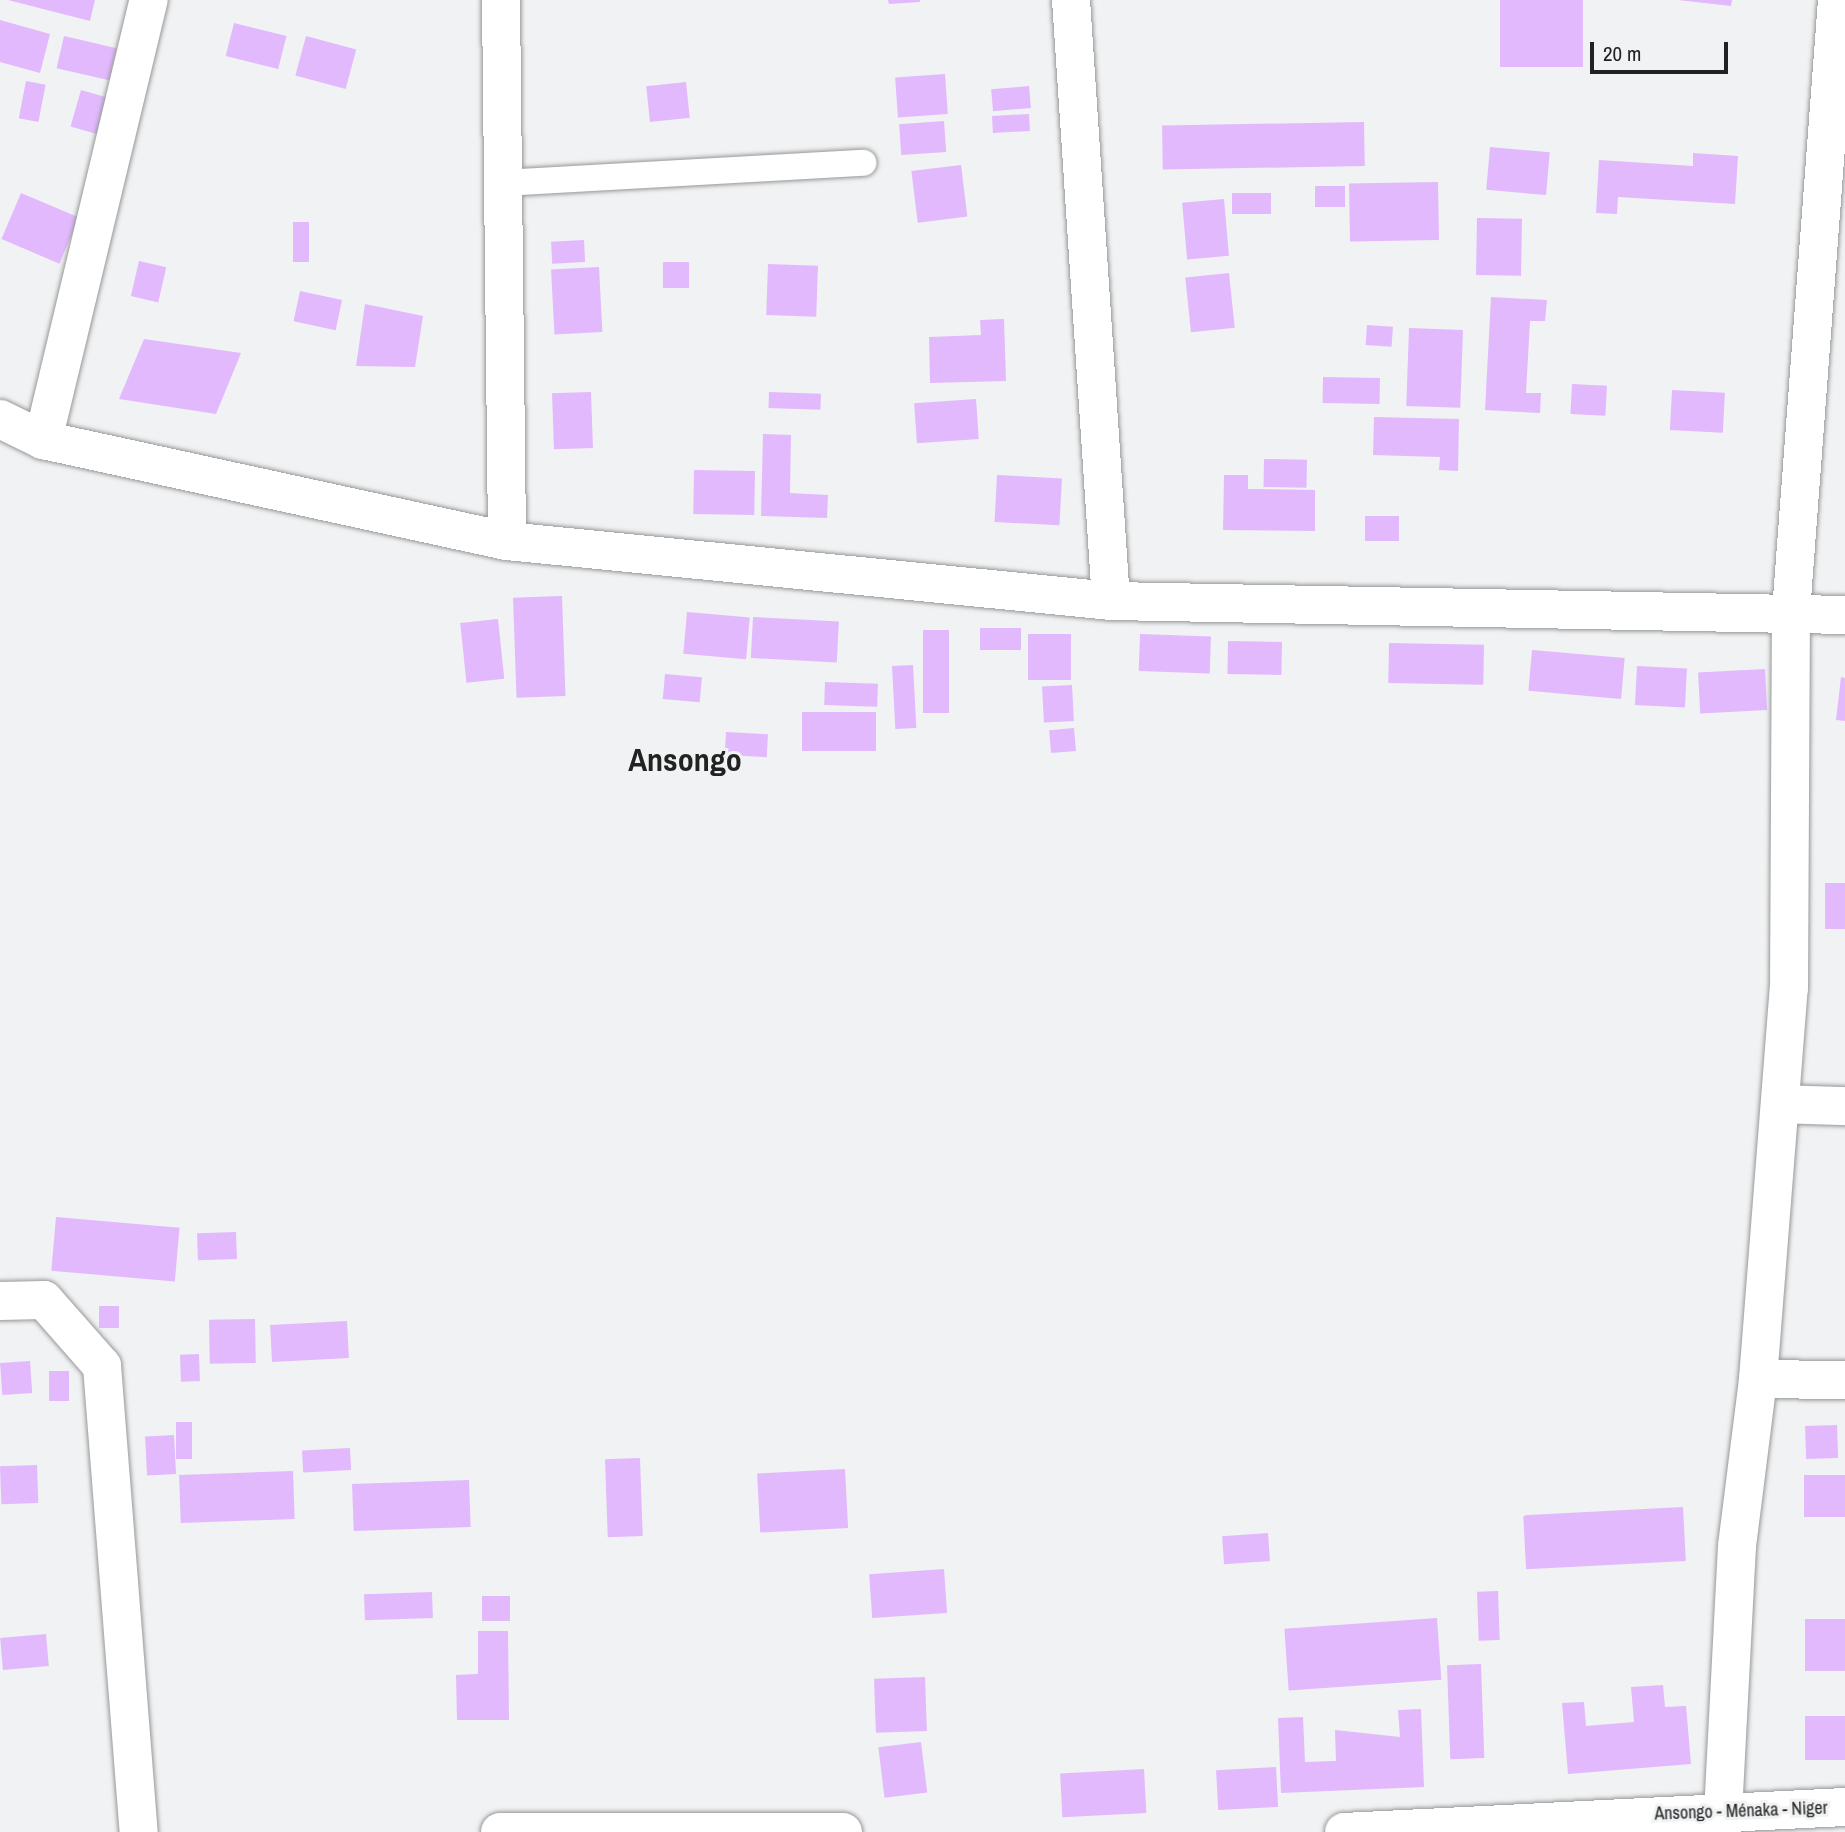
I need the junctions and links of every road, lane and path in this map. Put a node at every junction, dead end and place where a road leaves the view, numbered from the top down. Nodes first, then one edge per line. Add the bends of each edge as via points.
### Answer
1 (149, 0) edge
2 (500, 0) edge
3 (1070, 0) edge
4 (1837, 0) edge
5 (863, 163) dead end
6 (502, 183) junction
7 (0, 419) edge
8 (43, 440) junction
9 (506, 541) junction
10 (1111, 601) junction
11 (1791, 612) junction
12 (1845, 615) edge
13 (1780, 1104) junction
14 (1845, 1107) edge
15 (0, 1301) edge
16 (1758, 1379) junction
17 (1845, 1380) edge
18 (1845, 1807) edge
19 (1721, 1821) edge
20 (571, 1830) edge
21 (139, 1832) edge
22 (499, 1832) edge
23 (843, 1832) edge
24 (1344, 1832) edge

1 - 8 street
2 - 6 street
3 - 10 street
4 - 11 street
5 - 6 lane
6 - 9 street
7 - 8 street
8 - 9 street
9 - 10 street
10 - 11 street
11 - 12 street
11 - 13 street via 1789,989
13 - 14 street
13 - 16 street
15 - 21 street via 44,1300 102,1366
16 - 17 street
16 - 19 street via 1737,1546
18 - 19 street, Ansongo - Ménaka - Niger
19 - 24 street, Ansongo - Ménaka - Niger
20 - 22 street
20 - 23 street

